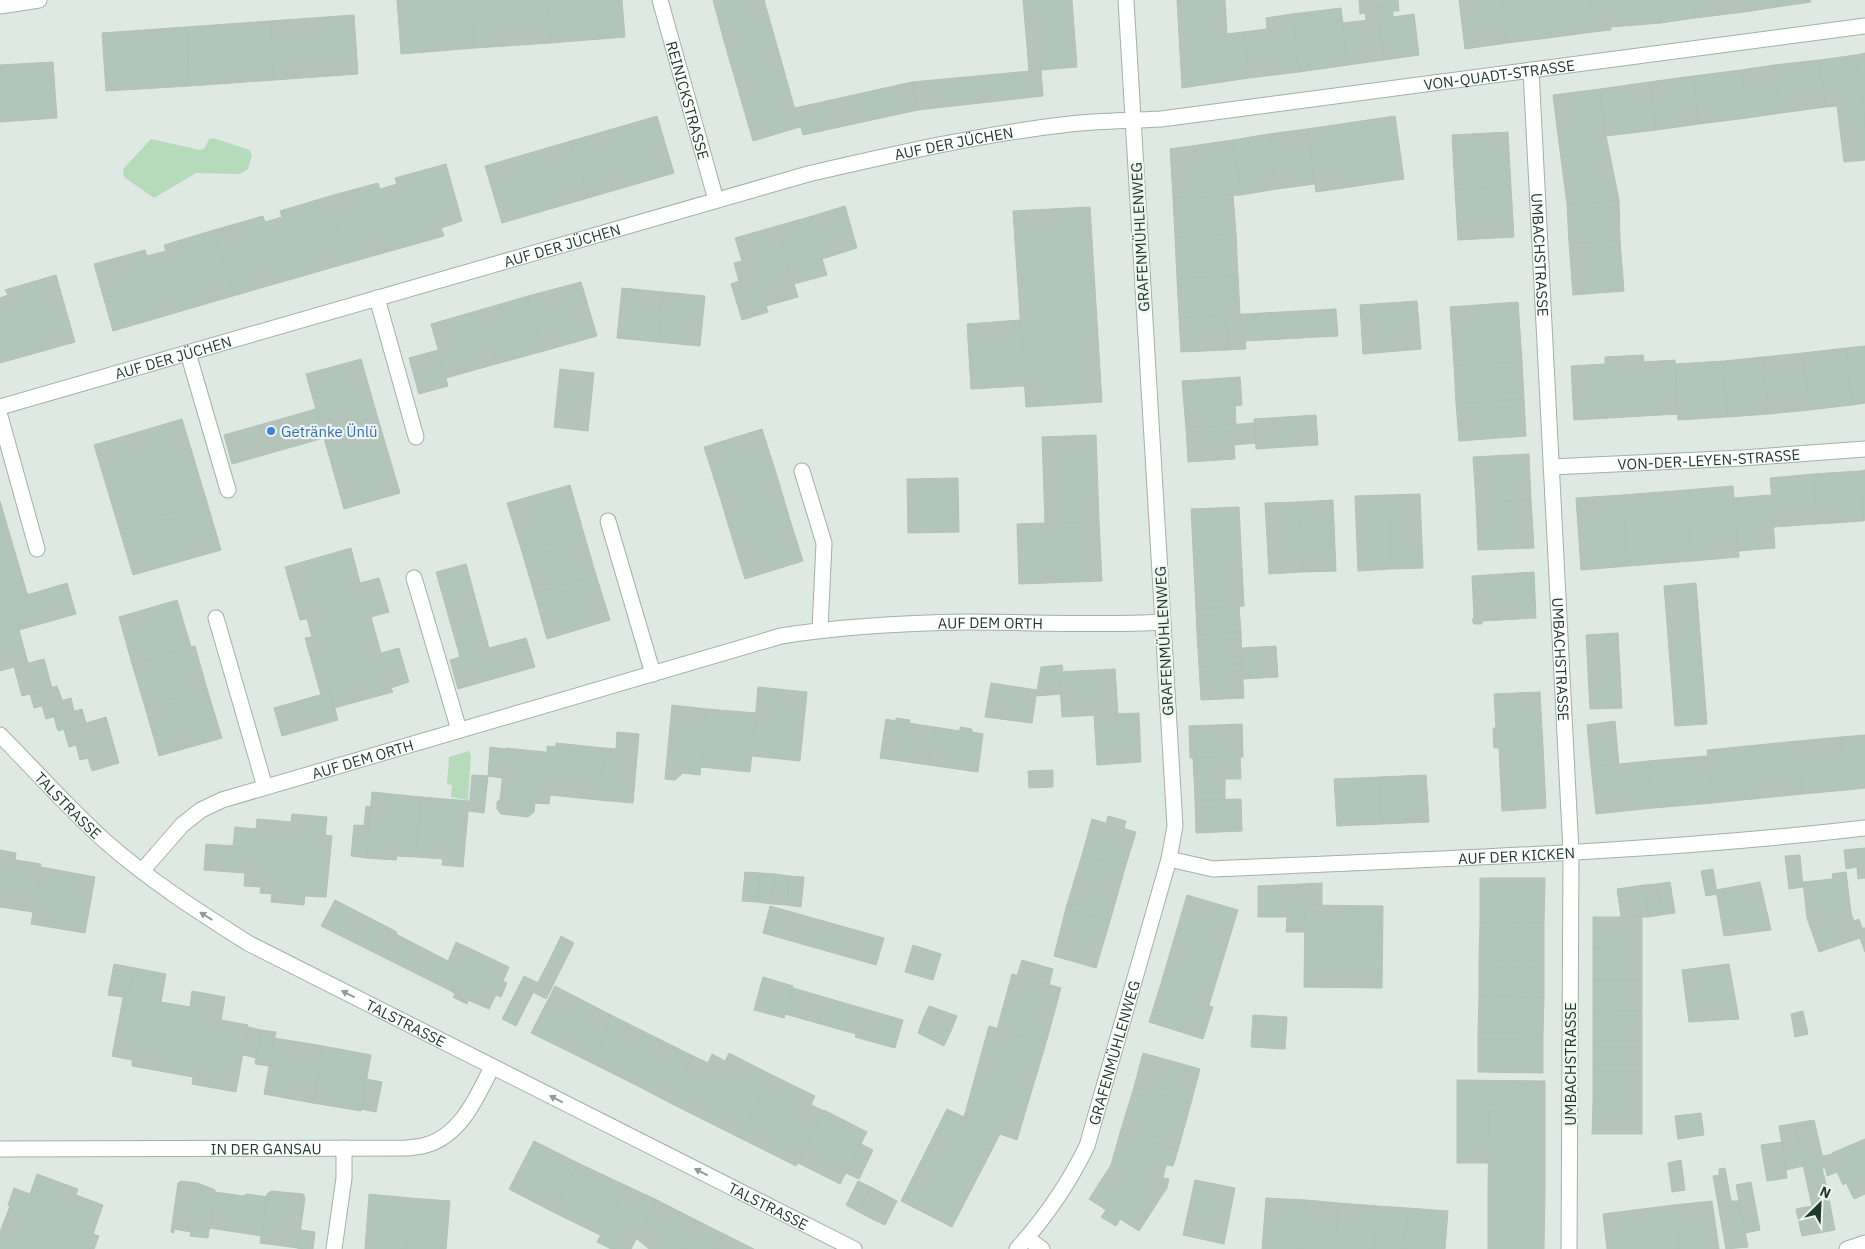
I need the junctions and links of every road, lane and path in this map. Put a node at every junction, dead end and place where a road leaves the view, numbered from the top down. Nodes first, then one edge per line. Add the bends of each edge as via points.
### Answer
1 (40, 0) edge
2 (660, 0) edge
3 (1126, 0) edge
4 (0, 6) edge
5 (1865, 26) edge
6 (1531, 70) junction
7 (1133, 120) junction
8 (716, 200) junction
9 (377, 298) junction
10 (188, 353) junction
11 (0, 407) edge
12 (0, 416) edge
13 (416, 437) dead end
14 (1865, 450) edge
15 (1551, 467) junction
16 (802, 471) dead end
17 (228, 490) dead end
18 (608, 521) dead end
19 (38, 549) dead end
20 (414, 578) dead end
21 (216, 618) dead end
22 (1163, 622) junction
23 (820, 630) junction
24 (652, 674) junction
25 (459, 730) junction
26 (0, 735) edge
27 (265, 787) junction
28 (1865, 828) edge
29 (1571, 852) junction
30 (1169, 859) junction
31 (142, 871) junction
32 (492, 1067) junction
33 (344, 1148) junction
34 (0, 1149) edge
35 (1865, 1242) edge
36 (1022, 1243) edge
37 (334, 1249) edge
38 (854, 1249) edge
39 (1042, 1249) edge
40 (1569, 1249) edge
41 (1847, 1249) edge

1 - 4 street
2 - 8 street, REINICKSTRASSE
3 - 7 street, GRAFENMÜHLENWEG
5 - 6 street, VON-QUADT-STRASSE
6 - 7 street, VON-QUADT-STRASSE
6 - 15 street, UMBACHSTRASSE
7 - 8 street, AUF DER JÜCHEN via 979,136 808,174
7 - 22 street, GRAFENMÜHLENWEG
8 - 9 street, AUF DER JÜCHEN
9 - 10 street, AUF DER JÜCHEN
9 - 13 street
10 - 11 street, AUF DER JÜCHEN
10 - 17 street
12 - 19 street
14 - 15 street, VON-DER-LEYEN-STRASSE
15 - 29 street, UMBACHSTRASSE
16 - 23 street via 824,543
18 - 24 street
20 - 25 street
21 - 27 street
22 - 23 street, AUF DEM ORTH via 966,622
22 - 30 street, GRAFENMÜHLENWEG via 1175,826
23 - 24 street, AUF DEM ORTH via 781,636
24 - 25 street, AUF DEM ORTH
25 - 27 street, AUF DEM ORTH
26 - 31 street, TALSTRASSE via 105,841
27 - 31 street, AUF DEM ORTH via 201,810 182,825
28 - 29 street, AUF DER KICKEN
29 - 30 street, AUF DER KICKEN via 1213,869
29 - 40 street, UMBACHSTRASSE
30 - 36 street, GRAFENMÜHLENWEG via 1086,1146 1072,1176
32 -> 31 street, TALSTRASSE via 248,943
32 - 33 street, IN DER GANSAU via 474,1103 442,1138 426,1146 407,1148
38 -> 32 street, TALSTRASSE
33 - 34 street, IN DER GANSAU
33 - 37 street via 344,1178
35 - 41 street
36 - 39 street

